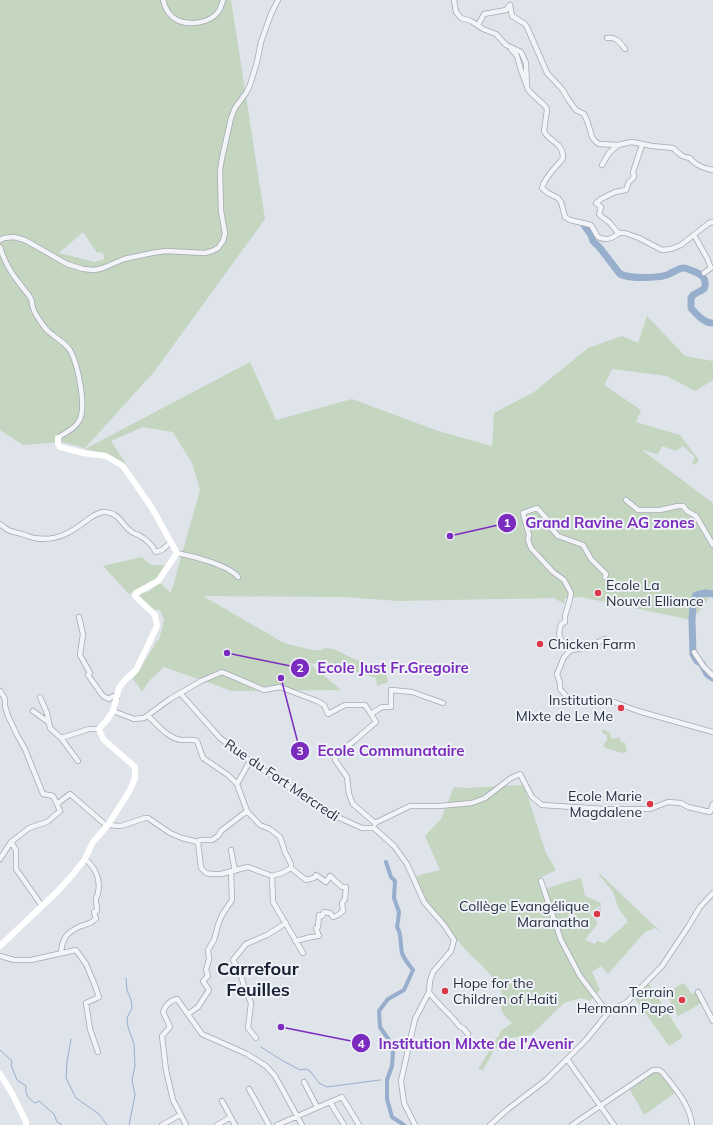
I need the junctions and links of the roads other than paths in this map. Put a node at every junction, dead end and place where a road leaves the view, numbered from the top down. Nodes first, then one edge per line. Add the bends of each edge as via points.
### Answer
1 (163, 0) edge
2 (223, 0) edge
3 (278, 0) edge
4 (454, 0) edge
5 (478, 26) junction
6 (607, 38) dead end
7 (624, 49) dead end
8 (618, 145) junction
9 (642, 145) junction
10 (602, 165) dead end
11 (713, 170) edge
12 (713, 222) edge
13 (618, 233) junction
14 (694, 235) junction
15 (0, 240) edge
16 (0, 247) edge
17 (711, 265) edge
18 (704, 273) dead end
19 (58, 438) joint
20 (626, 500) dead end
21 (0, 524) edge
22 (171, 542) junction
23 (713, 545) edge
24 (177, 553) junction
25 (238, 577) dead end
26 (604, 577) dead end
27 (79, 617) dead end
28 (605, 638) dead end
29 (572, 650) junction
30 (694, 652) dead end
31 (713, 676) edge
32 (0, 691) edge
33 (181, 694) junction
34 (40, 697) dead end
35 (116, 698) junction
36 (0, 703) edge
37 (443, 703) dead end
38 (5, 706) junction
39 (33, 711) dead end
40 (113, 711) junction
41 (372, 714) junction
42 (148, 716) junction
43 (48, 722) junction
44 (99, 729) junction
45 (713, 732) edge
46 (61, 738) junction
47 (78, 761) dead end
48 (250, 762) junction
49 (236, 784) junction
50 (58, 804) junction
51 (713, 804) edge
52 (247, 811) junction
53 (375, 825) junction
54 (108, 826) junction
55 (10, 842) junction
56 (198, 842) junction
57 (231, 850) dead end
58 (0, 858) edge
59 (84, 859) junction
60 (291, 868) junction
61 (233, 871) junction
62 (272, 876) junction
63 (541, 881) dead end
64 (713, 893) edge
65 (42, 906) junction
66 (286, 923) junction
67 (295, 941) junction
68 (0, 946) edge
69 (61, 953) junction
70 (303, 953) dead end
71 (0, 956) edge
72 (429, 992) junction
73 (698, 992) dead end
74 (608, 1013) junction
75 (188, 1014) junction
76 (713, 1021) edge
77 (468, 1034) dead end
78 (256, 1038) dead end
79 (98, 1052) dead end
80 (567, 1059) junction
81 (0, 1074) edge
82 (304, 1082) dead end
83 (249, 1089) dead end
84 (222, 1101) dead end
85 (330, 1102) junction
86 (601, 1106) junction
87 (317, 1107) junction
88 (180, 1115) junction
89 (298, 1116) junction
90 (231, 1117) junction
91 (26, 1125) edge
92 (162, 1125) edge
93 (186, 1125) edge
94 (217, 1125) edge
95 (235, 1125) edge
96 (270, 1125) edge
97 (277, 1125) edge
98 (302, 1125) edge
99 (344, 1125) edge
100 (359, 1125) edge
101 (415, 1125) edge
102 (490, 1125) edge
103 (572, 1125) edge
104 (614, 1125) edge
105 (692, 1125) edge

1 - 2 street via 166,10 177,20 192,23 201,22 218,13
3 - 15 street via 261,42 250,85 235,108 228,131 220,170 221,211 225,233 218,248 205,253 152,253 124,259 95,270 67,264 25,240 14,237
4 - 5 street via 456,12
5 - 8 street via 484,14 506,10 510,5 512,16 527,27 547,73 576,110 584,114 592,138 599,144
5 - 13 street via 496,34 506,45 521,52 524,56 529,91 546,107 544,131 560,146 563,158 549,174 542,188 558,198 565,217 591,225 598,237 608,239
6 - 7 street via 615,39
8 - 9 street via 632,142
8 - 10 street via 609,153
9 - 11 street via 673,148 684,158 690,158 704,168
9 - 13 street via 632,172 634,177 626,190 615,192 596,203 600,207 599,214
12 - 14 street
13 - 14 street via 638,238 662,250 681,245
14 - 17 street
16 - 19 street via 7,266 31,298 36,315 49,333 66,344 75,361 82,411 75,426
17 - 18 street
19 - 22 street via 60,447 106,456 122,466 152,508
20 - 23 street via 638,510 683,506 696,516
21 - 22 street via 12,532 53,539 74,530 98,512 105,511 115,515 130,532 141,536 156,552
22 - 24 street
24 - 25 street via 212,562
24 - 35 street via 158,581 136,593 137,598 155,615 158,626 136,670 119,688
26 - 29 street via 606,574 583,545 558,536 537,508 523,513 531,548 564,580 571,593 565,622 561,624 559,635
27 - 35 street via 83,634 80,655 90,673 88,675 103,696 109,699 113,696
28 - 29 street via 588,647
29 - 45 street via 564,657 557,674 560,689 569,699 614,702
30 - 31 street
32 - 38 street via 5,699
33 - 41 street via 222,672 264,690 280,687 317,701 324,706 328,714 345,705 365,705
33 - 42 street
33 - 48 street, Rue du Fort Mercredi via 220,738
34 - 43 street
35 - 40 street
36 - 38 street
37 - 41 street via 412,692 391,690 391,708 382,707
38 - 50 street via 43,794 52,796
39 - 43 street
40 - 42 street via 134,719
40 - 44 street
41 - 53 street via 376,722 337,754 335,760 347,777 353,804
42 - 49 street via 168,735 180,740 197,741 203,758 228,775
43 - 46 street via 50,728
44 - 46 street via 89,729
44 - 54 street via 104,739 135,767 135,778 130,790
46 - 47 street
48 - 49 street
48 - 53 street, Rue du Fort Mercredi via 333,815 362,828
49 - 52 street
50 - 54 street via 70,794
50 - 55 street via 60,811 47,822 29,828
51 - 53 street via 710,812 681,803 668,802 650,809 604,809 542,804 532,797 520,774 485,798 472,803 410,806
52 - 56 street via 212,840
52 - 60 street via 260,825 280,837
53 - 72 street via 403,858 424,902 454,940 451,951 433,972
54 - 56 street via 121,826 148,818 170,833
54 - 59 street via 93,842
55 - 58 street
55 - 65 street via 16,850 16,869
56 - 61 street via 201,868 206,873
57 - 61 street
59 - 65 street
59 - 69 street via 95,870 99,883 96,900 98,908 94,912 96,919 67,935 62,943
60 - 62 street
60 - 67 street via 306,880 316,875 326,882 330,876 342,886 346,886 343,911 333,917 330,913 324,912 322,916 319,915 316,928 319,936
61 - 62 street via 248,867
61 - 75 street via 232,900 222,915 208,950 208,976 203,981 209,990 198,1007
62 - 66 street via 273,902
63 - 74 street via 561,940 580,976
64 - 74 street via 700,907 662,966 627,1002
65 - 68 street
66 - 67 street
66 - 78 street via 246,944 233,960 251,1003 248,1028
67 - 70 street
69 - 71 street via 32,960 14,960
69 - 79 street via 76,950 86,964 94,983 99,998 86,1003 90,1030
72 - 77 street
72 - 101 street via 415,1019 401,1081 404,1103
73 - 76 street
74 - 80 street
75 - 88 street via 177,999 167,1003 163,1012 170,1027 162,1036 166,1070 173,1100
75 - 89 street via 202,1034 247,1054 266,1066 275,1076
80 - 86 street
80 - 102 street via 546,1080
81 - 91 street via 13,1095
82 - 87 street
83 - 96 street
84 - 90 street
85 - 87 street
85 - 99 street
85 - 100 street via 342,1098
86 - 103 street
86 - 104 street
86 - 105 street via 653,1070 659,1070 687,1106
87 - 89 street
88 - 92 street
88 - 93 street
89 - 97 street
89 - 98 street
90 - 94 street
90 - 95 street

